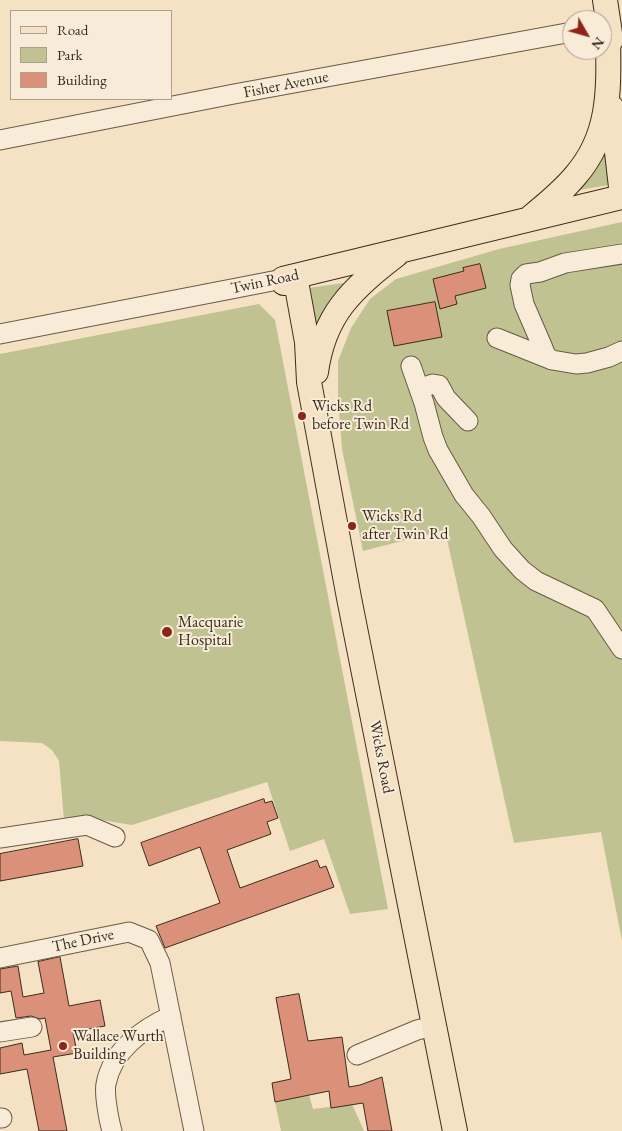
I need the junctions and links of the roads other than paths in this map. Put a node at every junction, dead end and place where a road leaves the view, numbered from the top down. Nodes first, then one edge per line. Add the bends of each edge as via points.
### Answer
1 (562, 34) edge
2 (610, 60) edge
3 (615, 92) edge
4 (0, 140) edge
5 (622, 196) edge
6 (528, 220) junction
7 (402, 250) junction
8 (622, 254) edge
9 (289, 278) junction
10 (0, 334) edge
11 (497, 338) dead end
12 (622, 351) edge
13 (552, 360) junction
14 (411, 366) dead end
15 (419, 389) junction
16 (311, 391) junction
17 (468, 421) dead end
18 (622, 649) edge
19 (115, 837) dead end
20 (0, 838) edge
21 (0, 958) edge
22 (171, 1016) junction
23 (434, 1026) junction
24 (32, 1027) dead end
25 (0, 1032) edge
26 (357, 1055) dead end
27 (112, 1131) edge
28 (194, 1131) edge
29 (455, 1131) edge

1 - 4 street, Fisher Avenue
2 - 3 main road
3 - 5 main road
3 - 6 main road, Twin Road via 587,161 564,188
5 - 6 main road, Twin Road
6 - 7 main road, Twin Road
7 - 9 main road, Twin Road
7 - 16 main road via 358,285 337,311 318,357
8 - 13 street via 556,266 526,274 521,279 528,314 546,356
9 - 10 street, Twin Road
9 - 16 main road, Wicks Road via 307,342
11 - 13 street
12 - 13 street via 587,363
14 - 15 street
15 - 17 street via 439,385 446,398
15 - 18 street via 433,438 445,463 503,549 536,581 595,609
16 - 23 main road, Wicks Road
19 - 20 street via 87,826
21 - 22 street, The Drive via 129,932 149,940 160,963
22 - 27 street via 141,1032 113,1065 106,1085
22 - 28 street, The Drive
23 - 26 street
23 - 29 main road, Wicks Road
24 - 25 street

